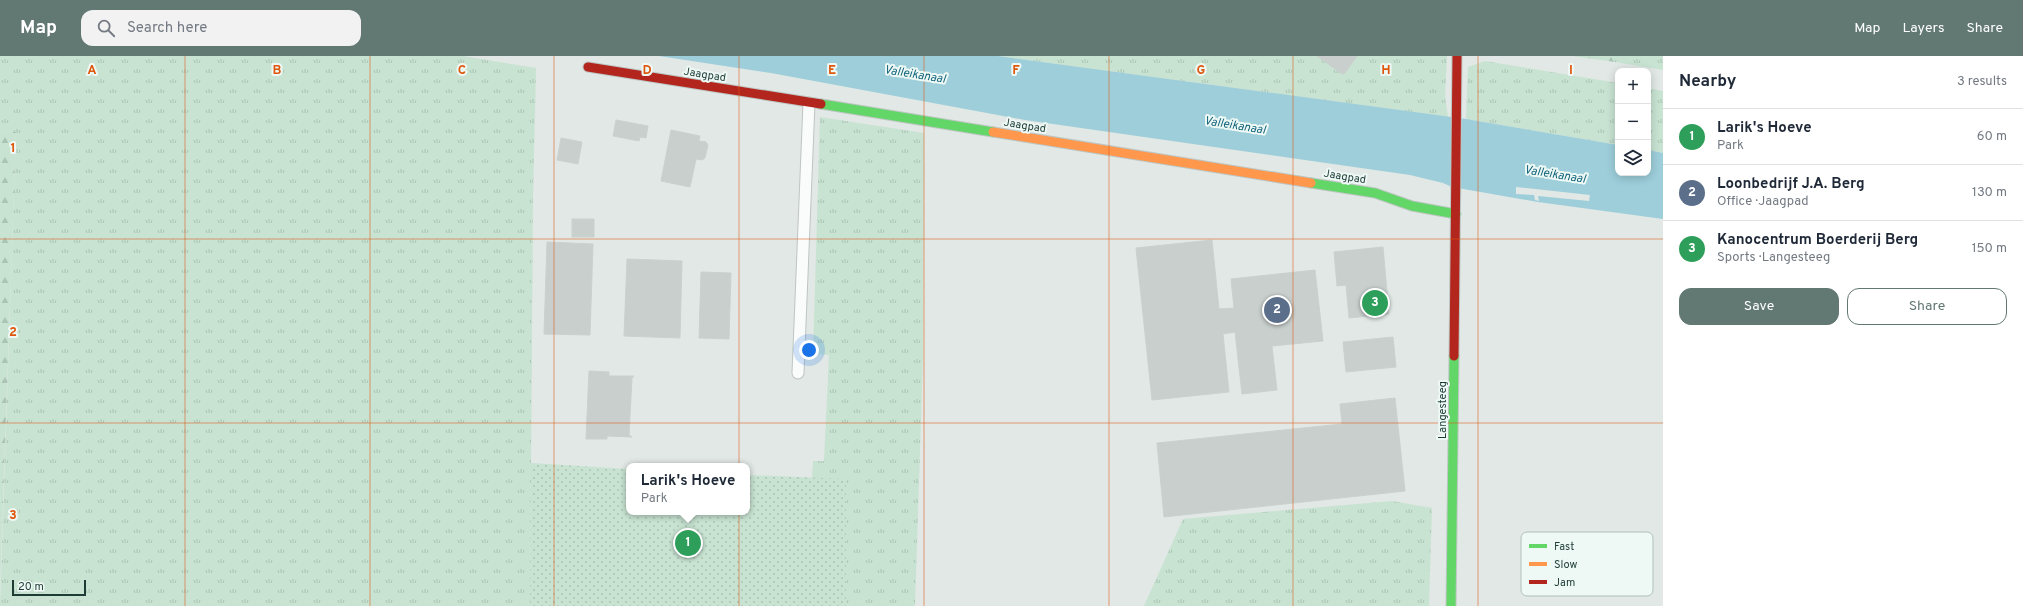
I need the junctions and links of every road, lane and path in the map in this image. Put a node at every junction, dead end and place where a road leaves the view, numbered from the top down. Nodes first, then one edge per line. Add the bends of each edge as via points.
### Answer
1 (1457, 56) edge
2 (588, 68) dead end
3 (809, 103) junction
4 (1456, 214) junction
5 (798, 373) dead end
6 (1451, 606) edge

1 - 4 street, Langesteeg
2 - 3 street, Jaagpad
3 - 4 street, Jaagpad via 1375,194 1412,206
3 - 5 lane
4 - 6 street, Langesteeg

